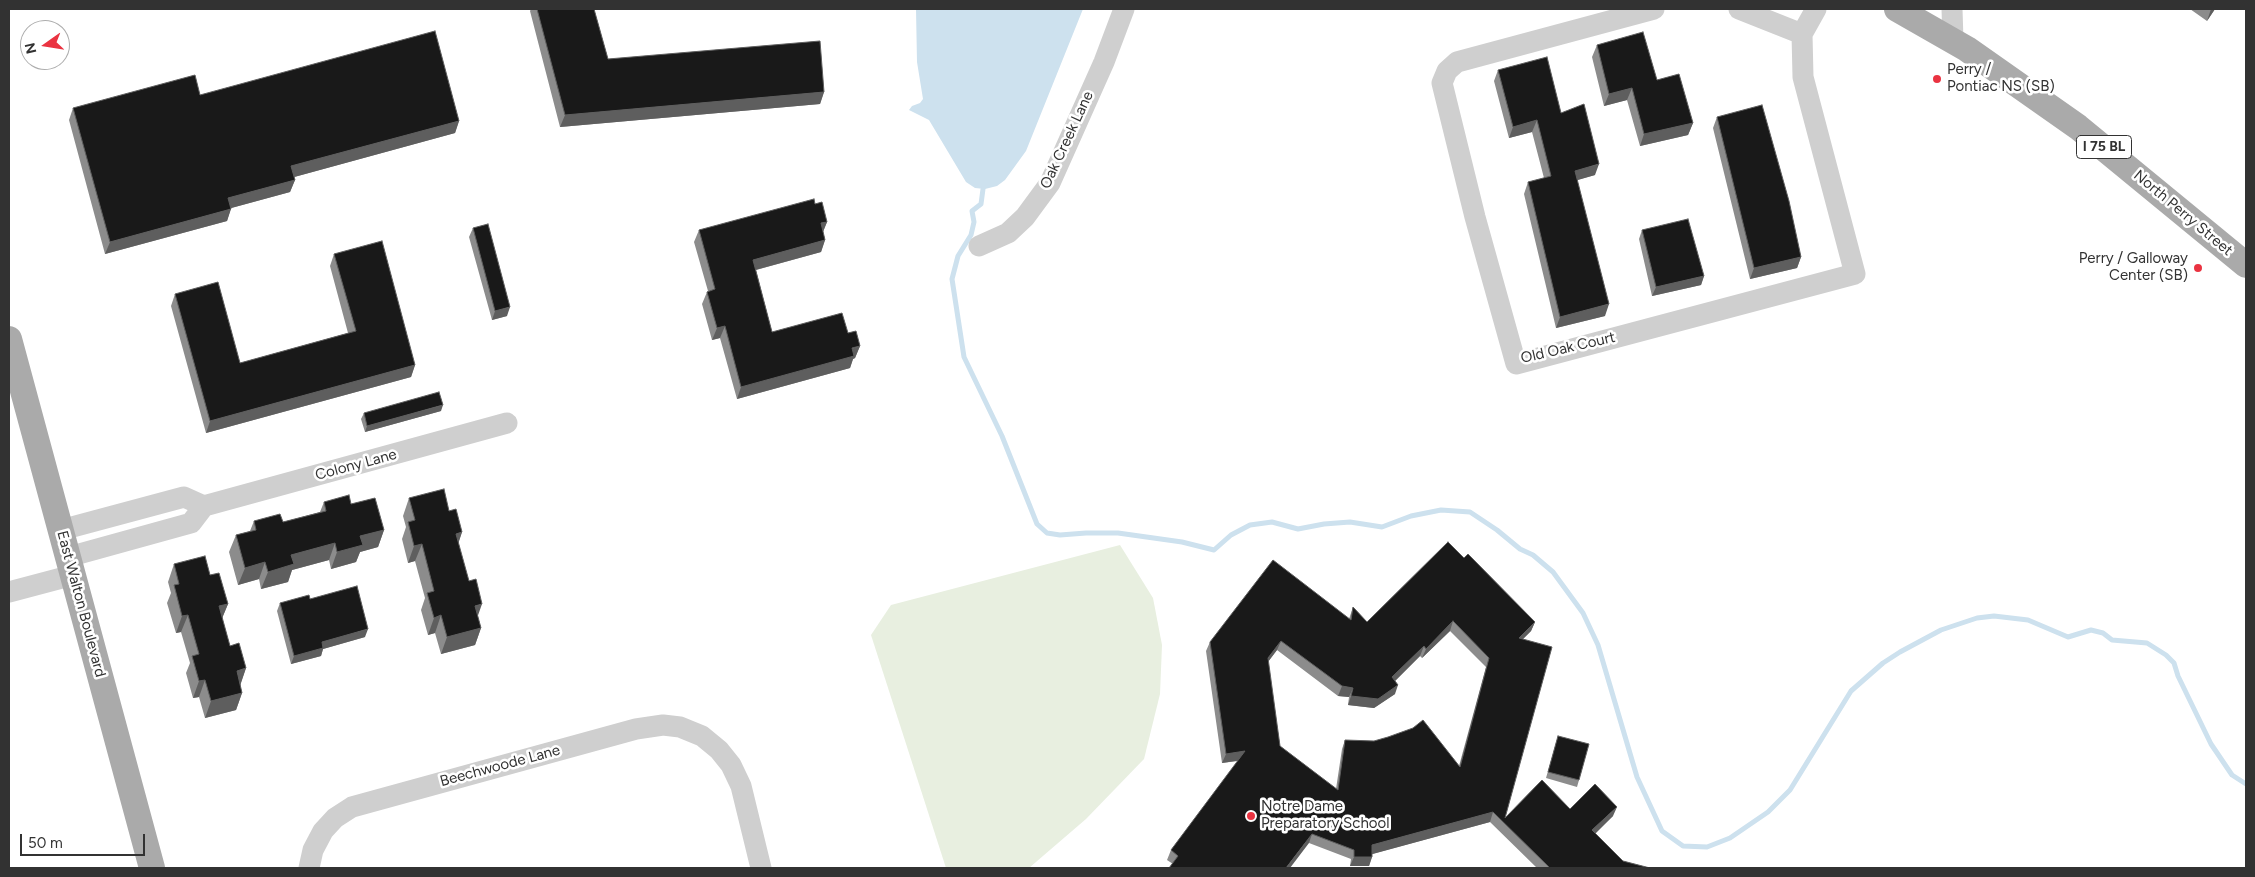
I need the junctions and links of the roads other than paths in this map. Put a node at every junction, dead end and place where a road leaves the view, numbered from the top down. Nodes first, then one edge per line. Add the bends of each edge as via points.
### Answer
1 (1124, 9) edge
2 (1654, 9) edge
3 (1739, 9) edge
4 (1816, 9) edge
5 (1897, 9) edge
6 (1952, 9) edge
7 (1802, 34) junction
8 (1953, 40) junction
9 (979, 246) dead end
10 (2246, 265) edge
11 (9, 339) edge
12 (507, 424) dead end
13 (204, 506) junction
14 (61, 530) junction
15 (70, 566) junction
16 (9, 592) edge
17 (152, 868) edge
18 (309, 868) edge
19 (761, 868) edge

1 - 9 street, Oak Creek Lane via 1050,183 1026,217 1008,233
2 - 7 street, Old Oak Court via 1457,62 1447,70 1442,83 1516,364 1855,274 1803,77
3 - 7 street
4 - 7 street
5 - 8 main road, North Perry Street / I 75 BL
6 - 8 street
8 - 10 main road, North Perry Street / I 75 BL via 2078,127
11 - 14 main road, East Walton Boulevard
12 - 13 street, Colony Lane
13 - 14 street via 184,497
13 - 15 street via 191,524
14 - 15 main road, East Walton Boulevard
15 - 16 street
15 - 17 main road, East Walton Boulevard
18 - 19 street, Beechwoode Lane via 315,844 329,824 342,813 364,803 663,724 680,726 702,736 731,765 741,786

